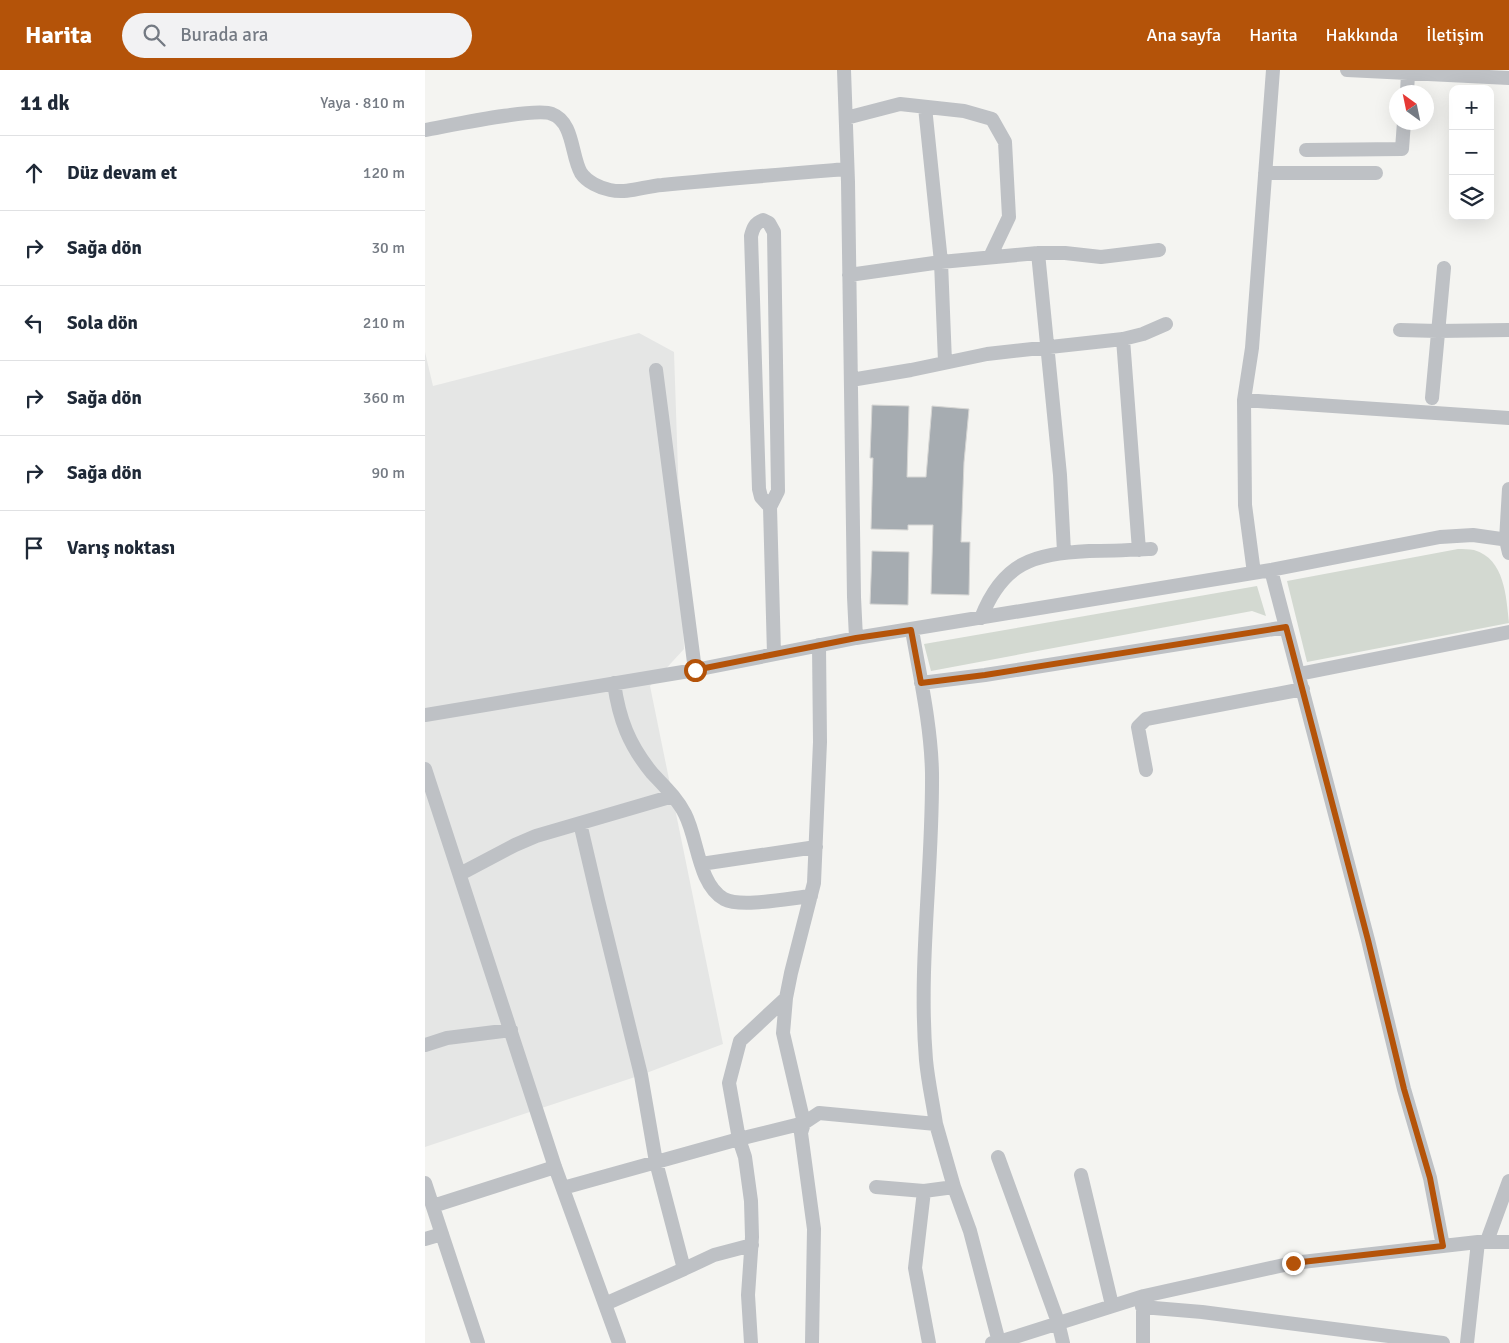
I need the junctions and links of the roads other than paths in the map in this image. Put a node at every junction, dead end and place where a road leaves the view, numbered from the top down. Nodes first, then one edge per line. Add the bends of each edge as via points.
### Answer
1 (844, 70) edge
2 (1273, 70) edge
3 (1347, 70) edge
4 (1409, 74) junction
5 (1509, 78) edge
6 (1408, 85) edge
7 (925, 107) junction
8 (845, 118) junction
9 (425, 130) edge
10 (1403, 130) edge
11 (1306, 150) dead end
12 (847, 169) junction
13 (1376, 172) dead end
14 (1265, 173) junction
15 (1159, 250) dead end
16 (1038, 253) junction
17 (990, 257) junction
18 (941, 262) junction
19 (1444, 268) dead end
20 (849, 275) junction
21 (1166, 324) dead end
22 (1400, 330) dead end
23 (1509, 330) edge
24 (1438, 331) junction
25 (1123, 339) junction
26 (1048, 346) junction
27 (945, 362) junction
28 (656, 370) dead end
29 (851, 380) junction
30 (1432, 398) dead end
31 (1244, 400) junction
32 (1509, 418) edge
33 (1509, 489) edge
34 (770, 507) junction
35 (1508, 544) edge
36 (1064, 552) junction
37 (1271, 570) junction
38 (1254, 573) junction
39 (981, 618) junction
40 (1286, 627) junction
41 (911, 630) junction
42 (1509, 632) edge
43 (856, 638) junction
44 (819, 645) junction
45 (775, 654) junction
46 (695, 670) junction
47 (1299, 674) junction
48 (614, 683) junction
49 (921, 683) junction
50 (1303, 689) junction
51 (425, 715) edge
52 (425, 768) edge
53 (1146, 770) dead end
54 (673, 796) junction
55 (580, 823) junction
56 (816, 847) junction
57 (701, 864) junction
58 (459, 874) junction
59 (811, 896) junction
60 (786, 998) junction
61 (511, 1030) junction
62 (425, 1045) edge
63 (804, 1123) junction
64 (937, 1124) junction
65 (739, 1139) junction
66 (998, 1157) dead end
67 (656, 1162) junction
68 (555, 1167) junction
69 (1081, 1175) dead end
70 (1509, 1181) edge
71 (425, 1183) edge
72 (876, 1187) dead end
73 (954, 1187) junction
74 (563, 1188) junction
75 (924, 1191) junction
76 (433, 1206) junction
77 (442, 1234) junction
78 (425, 1239) edge
79 (1483, 1241) junction
80 (1509, 1242) edge
81 (752, 1245) junction
82 (1443, 1246) junction
83 (684, 1269) junction
84 (1143, 1301) junction
85 (605, 1304) junction
86 (1112, 1305) junction
87 (1058, 1322) junction
88 (478, 1343) edge
89 (619, 1343) edge
90 (751, 1343) edge
91 (812, 1343) edge
92 (929, 1343) edge
93 (997, 1343) edge
94 (1063, 1343) edge
95 (1143, 1343) edge
96 (1443, 1343) edge
97 (1467, 1343) edge

1 - 8 street
2 - 14 street
3 - 4 street
4 - 5 street
4 - 6 street
7 - 8 street via 900,104
7 - 17 street via 964,110 993,119 1005,142 1009,217
7 - 18 street
8 - 12 street
9 - 12 street via 530,113 550,113 565,125 582,174 594,184 614,191
10 - 11 street via 1402,149
12 - 20 street
13 - 14 street
14 - 31 street via 1252,348
15 - 16 street via 1101,257
16 - 17 street
16 - 26 street
17 - 18 street
18 - 20 street
18 - 27 street
19 - 24 street
20 - 29 street
21 - 25 street
22 - 24 street
23 - 24 street
24 - 30 street
25 - 26 street
25 - 36 street via 1145,549
26 - 27 street
26 - 36 street
27 - 29 street
28 - 46 street
29 - 43 street
31 - 32 street
31 - 38 street via 1245,505
33 - 35 street
34 - 34 street via 777,491 774,232 763,220 753,228 751,236 759,490
34 - 45 street
35 - 37 street via 1473,535 1440,537
36 - 39 street via 1032,560 1007,574 986,604
37 - 38 street
37 - 40 street
38 - 39 street
39 - 41 street
40 - 47 street
40 - 49 street
41 - 43 street
41 - 49 street
42 - 47 street
43 - 44 street
44 - 45 street
44 - 56 street
45 - 46 street
46 - 48 street
47 - 50 street
48 - 51 street
48 - 54 street via 620,715 631,742
49 - 64 street via 931,741 932,772 925,1035
50 - 53 street via 1146,719 1138,727
50 - 82 street via 1404,1089 1430,1178
52 - 58 street
54 - 55 street
54 - 57 street via 686,815
55 - 58 street via 536,836
55 - 67 street via 641,1075
56 - 57 street
56 - 59 street
57 - 59 street via 715,892 732,902
58 - 61 street
59 - 60 street
60 - 63 street via 783,1033
60 - 65 street via 738,1044 729,1082
61 - 62 street via 447,1038
61 - 68 street
63 - 64 street via 819,1113
63 - 65 street
63 - 91 street via 801,1133 814,1229
64 - 73 street
65 - 67 street
65 - 81 street via 751,1201
66 - 87 street
67 - 74 street
67 - 83 street
68 - 74 street
68 - 76 street
69 - 86 street
70 - 79 street
71 - 76 street
72 - 75 street
73 - 75 street
73 - 93 street via 970,1231
74 - 85 street
75 - 92 street via 915,1268
76 - 77 street
77 - 78 street
77 - 88 street
79 - 80 street
79 - 82 street
79 - 97 street
81 - 83 street via 714,1255
81 - 90 street via 748,1296
82 - 84 street via 1293,1263
83 - 85 street
84 - 86 street
84 - 95 street
84 - 96 street via 1202,1312
85 - 89 street
86 - 87 street
87 - 93 street
87 - 94 street

